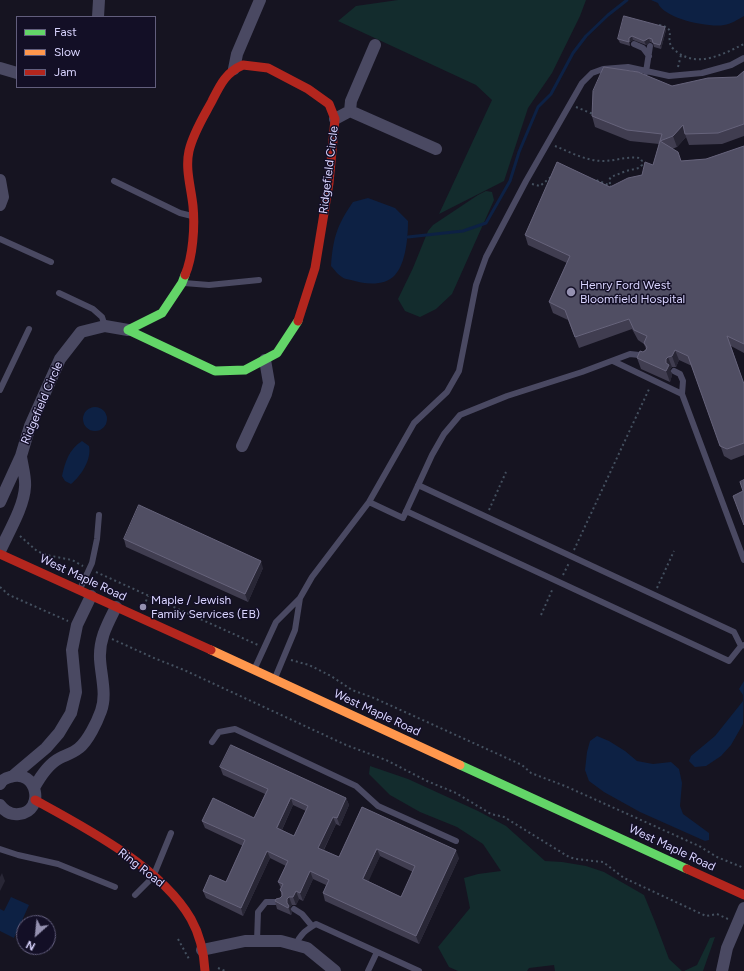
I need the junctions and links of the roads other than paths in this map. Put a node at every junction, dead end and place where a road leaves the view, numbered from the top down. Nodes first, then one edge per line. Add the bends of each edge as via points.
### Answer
1 (99, 0) edge
2 (260, 0) edge
3 (98, 16) edge
4 (637, 44) edge
5 (375, 45) dead end
6 (650, 46) dead end
7 (649, 56) junction
8 (744, 58) edge
9 (0, 68) edge
10 (234, 69) junction
11 (646, 72) junction
12 (16, 74) edge
13 (350, 110) junction
14 (335, 119) junction
15 (436, 150) dead end
16 (0, 180) edge
17 (114, 181) dead end
18 (0, 205) edge
19 (193, 216) junction
20 (0, 239) edge
21 (51, 262) dead end
22 (259, 280) dead end
23 (182, 283) junction
24 (59, 293) dead end
25 (105, 326) junction
26 (29, 329) dead end
27 (128, 330) junction
28 (646, 358) edge
29 (265, 360) junction
30 (613, 361) junction
31 (674, 372) dead end
32 (0, 390) edge
33 (682, 394) junction
34 (242, 446) dead end
35 (21, 456) junction
36 (418, 485) junction
37 (0, 502) edge
38 (369, 502) junction
39 (406, 511) junction
40 (99, 516) dead end
41 (0, 552) edge
42 (744, 560) edge
43 (80, 590) junction
44 (91, 596) junction
45 (300, 598) junction
46 (116, 607) junction
47 (743, 646) edge
48 (254, 670) junction
49 (274, 679) junction
50 (212, 742) dead end
51 (14, 775) junction
52 (0, 784) edge
53 (35, 794) junction
54 (0, 805) edge
55 (171, 833) dead end
56 (456, 842) dead end
57 (0, 849) edge
58 (153, 877) junction
59 (115, 887) dead end
60 (135, 895) dead end
61 (744, 895) edge
62 (280, 902) edge
63 (744, 908) edge
64 (294, 909) dead end
65 (312, 926) junction
66 (257, 941) junction
67 (296, 945) junction
68 (202, 950) junction
69 (377, 952) junction
70 (205, 971) edge
71 (335, 971) edge
72 (368, 971) edge
73 (419, 971) edge
74 (722, 971) edge

1 - 3 street
2 - 10 street via 236,54
4 - 7 lane
5 - 13 street via 351,100
6 - 7 lane
7 - 11 lane
8 - 11 lane via 731,65 702,73 669,76
9 - 12 street
10 - 14 street, Ridgefield Circle via 243,65 268,68 308,89 329,104
10 - 19 street via 223,80 210,103 189,151 188,174
11 - 38 lane via 628,68 603,69 592,72 582,83 486,257 476,285 458,371 447,392 414,423
13 - 14 street
13 - 15 street
14 - 29 street, Ridgefield Circle via 329,183 315,268 298,321 277,353
16 - 18 street via 3,196
17 - 19 lane via 180,213
19 - 23 street via 192,245 188,269
20 - 21 lane
22 - 23 lane via 209,285
23 - 27 street via 162,313
24 - 25 lane via 93,309 102,317
25 - 27 street, Ridgefield Circle
25 - 35 street, Ridgefield Circle via 81,332 60,359 30,426
26 - 32 lane
27 - 29 street, Ridgefield Circle via 215,371 244,370
28 - 30 lane via 630,354
29 - 34 street via 269,383
30 - 33 lane
30 - 36 lane via 460,415 444,434
31 - 33 lane via 680,374 683,381
33 - 42 lane
35 - 37 street, Ridgefield Circle
35 - 41 street, Ridgefield Circle via 24,492
36 - 39 lane
36 - 47 lane via 734,632
38 - 39 lane via 403,518
38 - 45 lane via 312,577
39 - 47 lane via 729,661
40 - 43 lane via 92,563
41 - 43 street, West Maple Road
43 - 44 street, West Maple Road
44 - 46 street, West Maple Road
44 - 51 street via 77,625 72,650 76,692 71,713 46,748
45 - 48 lane via 276,622
45 - 49 lane via 295,630
46 - 48 street, West Maple Road
46 - 53 street via 102,635 102,710 80,748 58,759 39,778
48 - 49 street, West Maple Road
49 - 61 street, West Maple Road
50 - 56 lane via 219,732 236,730 356,786 378,806
51 - 52 street
51 - 53 street via 28,779
53 - 54 street via 33,805 22,814 7,812
53 - 58 street, Ring Road via 134,861
55 - 58 lane
57 - 59 lane via 58,864
58 - 60 lane
58 - 68 street, Ring Road via 183,907 197,932
62 - 66 lane via 266,902 258,912
63 - 74 street via 727,948
64 - 65 lane
65 - 67 lane via 299,937
65 - 69 lane via 316,924
66 - 67 street via 281,941
66 - 68 street
67 - 71 street via 307,948
68 - 70 street, Ring Road
69 - 72 lane
69 - 73 lane

